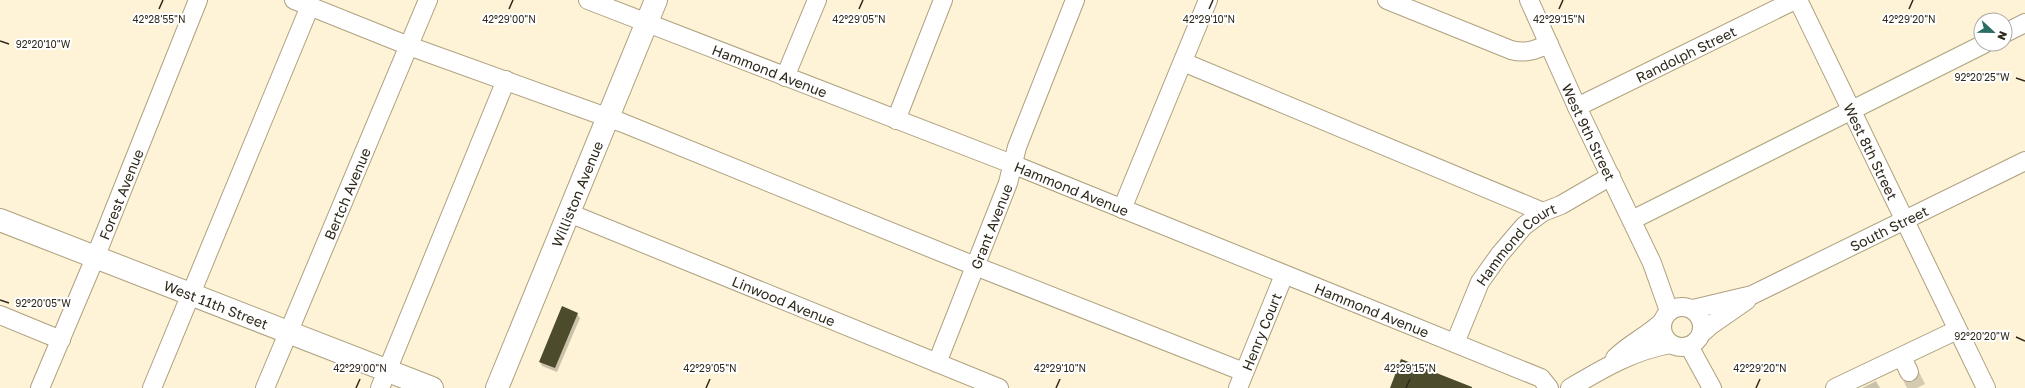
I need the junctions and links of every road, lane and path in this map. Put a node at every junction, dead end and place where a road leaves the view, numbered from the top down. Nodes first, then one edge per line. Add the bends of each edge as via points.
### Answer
1 (198, 0) edge
2 (428, 0) edge
3 (588, 0) edge
4 (656, 0) edge
5 (817, 0) edge
6 (943, 0) edge
7 (1075, 0) edge
8 (1208, 0) edge
9 (1387, 0) edge
10 (1529, 0) edge
11 (1797, 0) edge
12 (302, 3) edge
13 (647, 23) junction
14 (2025, 24) edge
15 (2013, 29) edge
16 (1549, 44) junction
17 (409, 46) junction
18 (1973, 49) edge
19 (1183, 62) junction
20 (785, 77) junction
21 (506, 80) junction
22 (1577, 107) junction
23 (1851, 110) junction
24 (608, 117) junction
25 (896, 120) junction
26 (2025, 161) edge
27 (1012, 164) junction
28 (1611, 176) junction
29 (1122, 209) junction
30 (1543, 212) junction
31 (569, 213) junction
32 (0, 220) edge
33 (1632, 220) junction
34 (1904, 221) junction
35 (96, 258) junction
36 (1652, 263) junction
37 (975, 266) junction
38 (1284, 275) junction
39 (191, 295) junction
40 (1752, 295) junction
41 (1690, 308) junction
42 (0, 315) edge
43 (1665, 317) junction
44 (1957, 330) junction
45 (288, 333) junction
46 (1702, 333) junction
47 (61, 340) junction
48 (1455, 343) junction
49 (1671, 344) junction
50 (1689, 346) junction
51 (937, 362) junction
52 (1609, 365) junction
53 (384, 379) edge
54 (1241, 380) edge
55 (40, 388) edge
56 (152, 388) edge
57 (265, 388) edge
58 (432, 388) edge
59 (497, 388) edge
60 (999, 388) edge
61 (1550, 388) edge
62 (1570, 388) edge
63 (1712, 388) edge
64 (1835, 388) edge
65 (1986, 388) edge

1 - 35 street, Forest Avenue
2 - 17 street, Bertch Avenue
3 - 13 street, Hammond Avenue
4 - 13 main road, Williston Avenue
5 - 20 street
6 - 25 street
7 - 27 street, Grant Avenue
8 - 19 street
9 - 16 street via 1511,50 1527,52
10 - 16 street, West 9th Street
11 - 22 street, Randolph Street
11 - 23 street, West 8th Street
12 - 17 street
12 - 39 street
13 - 20 street, Hammond Avenue
13 - 24 main road, Williston Avenue
14 - 15 street
16 - 22 street, West 9th Street
17 - 21 street
17 - 45 street, Bertch Avenue
18 - 23 street
19 - 29 street
19 - 30 street
20 - 25 street, Hammond Avenue
21 - 24 street
21 - 53 street
22 - 28 street, West 9th Street
23 - 33 street
23 - 34 street, West 8th Street
24 - 31 main road, Williston Avenue
24 - 37 street
25 - 27 street, Hammond Avenue
26 - 34 street, South Street
27 - 29 street, Hammond Avenue
27 - 37 street, Grant Avenue via 1008,183
28 - 30 street, Hammond Court via 1561,205
28 - 33 street, West 9th Street
29 - 38 street, Hammond Avenue
30 - 48 street, Hammond Court via 1524,226 1480,282
31 - 51 street, Linwood Avenue
31 - 59 main road, Williston Avenue
32 - 35 main road, West 11th Street
33 - 36 street, West 9th Street
34 - 40 street, South Street
34 - 44 street, West 8th Street
35 - 39 main road, West 11th Street
35 - 47 street, Forest Avenue
36 - 41 street, West 9th Street
36 - 43 street, West 9th Street
37 - 51 street, Grant Avenue
37 - 54 street
38 - 48 street, Hammond Avenue
38 - 54 street, Henry Court
39 - 45 main road, West 11th Street
39 - 56 street
40 - 41 street, South Street
40 - 46 street, South Street
41 - 43 street via 1674,308
41 - 46 street via 1702,320
42 - 47 street
43 - 49 street via 1663,335
43 - 52 street via 1653,331 1624,350
44 - 64 street via 1906,364
44 - 65 street, West 8th Street
45 - 53 main road, West 11th Street
45 - 57 street, Bertch Avenue
46 - 50 street via 1699,339
47 - 55 street, Forest Avenue
48 - 61 street, Hammond Avenue via 1540,378
49 - 50 street via 1676,347
49 - 52 street via 1658,346
50 - 63 street
51 - 60 street, Linwood Avenue
52 - 62 street
53 - 58 main road, West 11th Street

